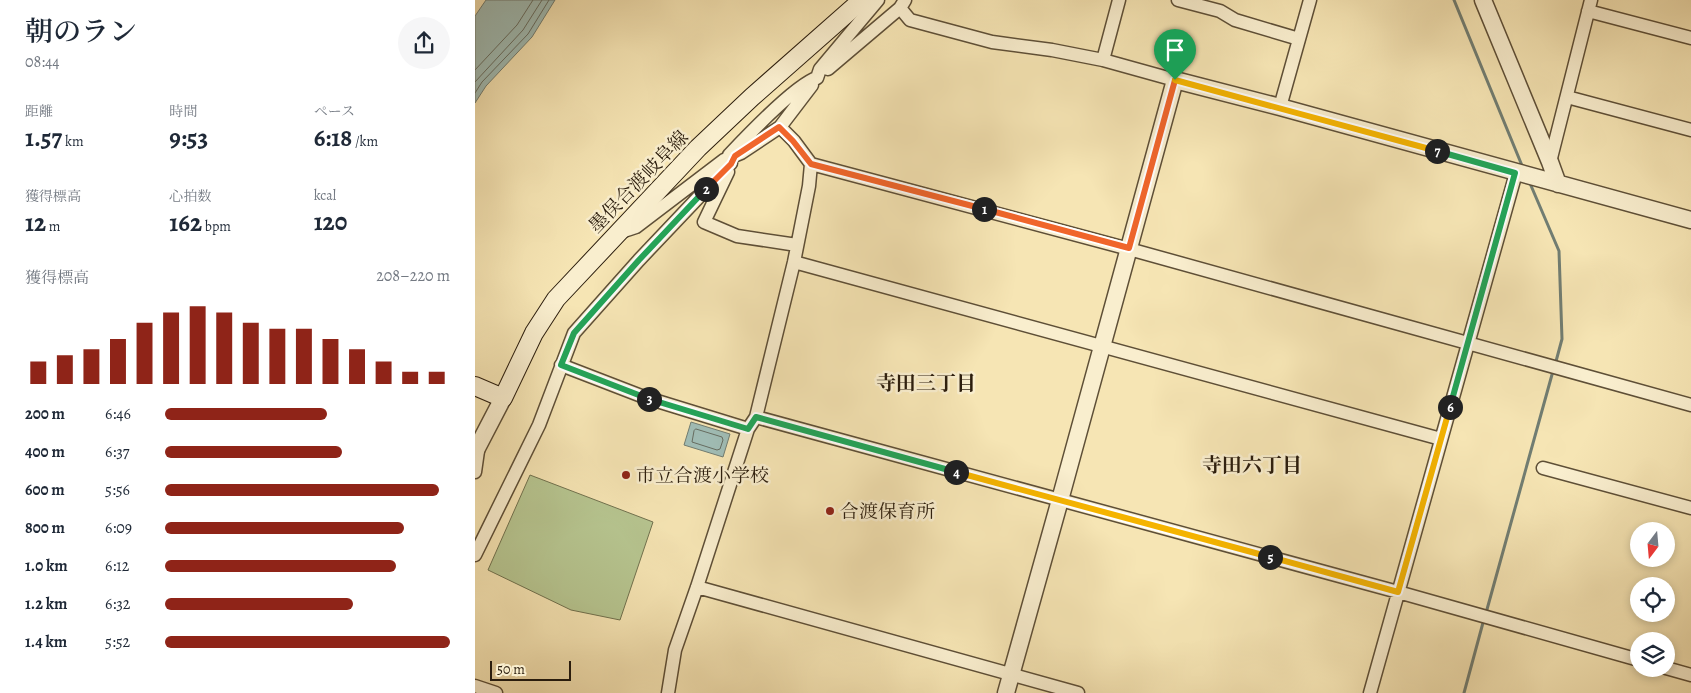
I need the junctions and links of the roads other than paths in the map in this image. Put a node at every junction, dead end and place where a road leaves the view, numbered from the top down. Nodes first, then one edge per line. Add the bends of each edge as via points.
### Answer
1 (862, 0) edge
2 (878, 0) edge
3 (1119, 0) edge
4 (1178, 0) edge
5 (1310, 0) edge
6 (1483, 0) edge
7 (903, 4) edge
8 (1589, 6) edge
9 (1691, 38) edge
10 (1299, 39) junction
11 (1103, 60) junction
12 (817, 78) junction
13 (1175, 80) junction
14 (1567, 97) junction
15 (1280, 107) junction
16 (779, 127) junction
17 (1691, 130) edge
18 (730, 160) junction
19 (1550, 162) junction
20 (811, 164) junction
21 (1517, 173) junction
22 (1552, 182) junction
23 (1691, 220) edge
24 (616, 234) junction
25 (797, 245) junction
26 (1129, 248) junction
27 (794, 262) junction
28 (1468, 342) junction
29 (1102, 345) junction
30 (561, 365) junction
31 (475, 386) edge
32 (498, 396) junction
33 (1691, 405) edge
34 (756, 417) junction
35 (748, 429) junction
36 (1441, 439) junction
37 (477, 448) edge
38 (1543, 468) dead end
39 (475, 472) edge
40 (1060, 500) junction
41 (1691, 508) edge
42 (475, 554) edge
43 (697, 587) junction
44 (1398, 592) junction
45 (1630, 658) edge
46 (1675, 671) edge
47 (1011, 674) junction
48 (1691, 675) edge
49 (475, 686) edge
50 (496, 693) edge
51 (668, 693) edge
52 (1006, 693) edge
53 (1078, 693) edge
54 (1370, 693) edge

1 - 24 main road, 墨俣合渡岐阜線 via 698,148
2 - 12 street via 820,69
3 - 11 street
4 - 10 street
5 - 10 street
6 - 19 street
7 - 11 street via 910,20 992,42
7 - 12 street
8 - 9 street
8 - 14 street
10 - 15 street
11 - 13 street
12 - 16 street
12 - 18 street via 808,80 779,106 742,141
13 - 15 street
13 - 26 street
14 - 17 street
14 - 19 street
15 - 21 street
16 - 18 street
16 - 20 street
18 - 24 street via 636,227
18 - 25 street via 727,177 704,222 737,236
18 - 30 street via 574,333
19 - 22 street
20 - 25 street
20 - 26 street
21 - 22 street
21 - 28 street
22 - 23 street
24 - 32 main road, 墨俣合渡岐阜線 via 556,299
25 - 27 street
26 - 28 street
26 - 29 street
27 - 29 street
27 - 34 street
28 - 33 street
28 - 36 street
29 - 36 street
29 - 40 street
30 - 35 street via 644,397
30 - 42 street via 539,425
31 - 32 main road
32 - 37 street
34 - 35 street
34 - 40 street
35 - 43 street
36 - 44 street
37 - 39 street
38 - 41 street
40 - 44 street
40 - 47 street
43 - 47 street
43 - 51 street via 675,650
44 - 45 street
44 - 54 street
46 - 48 street
47 - 52 street
47 - 53 street
49 - 50 street

